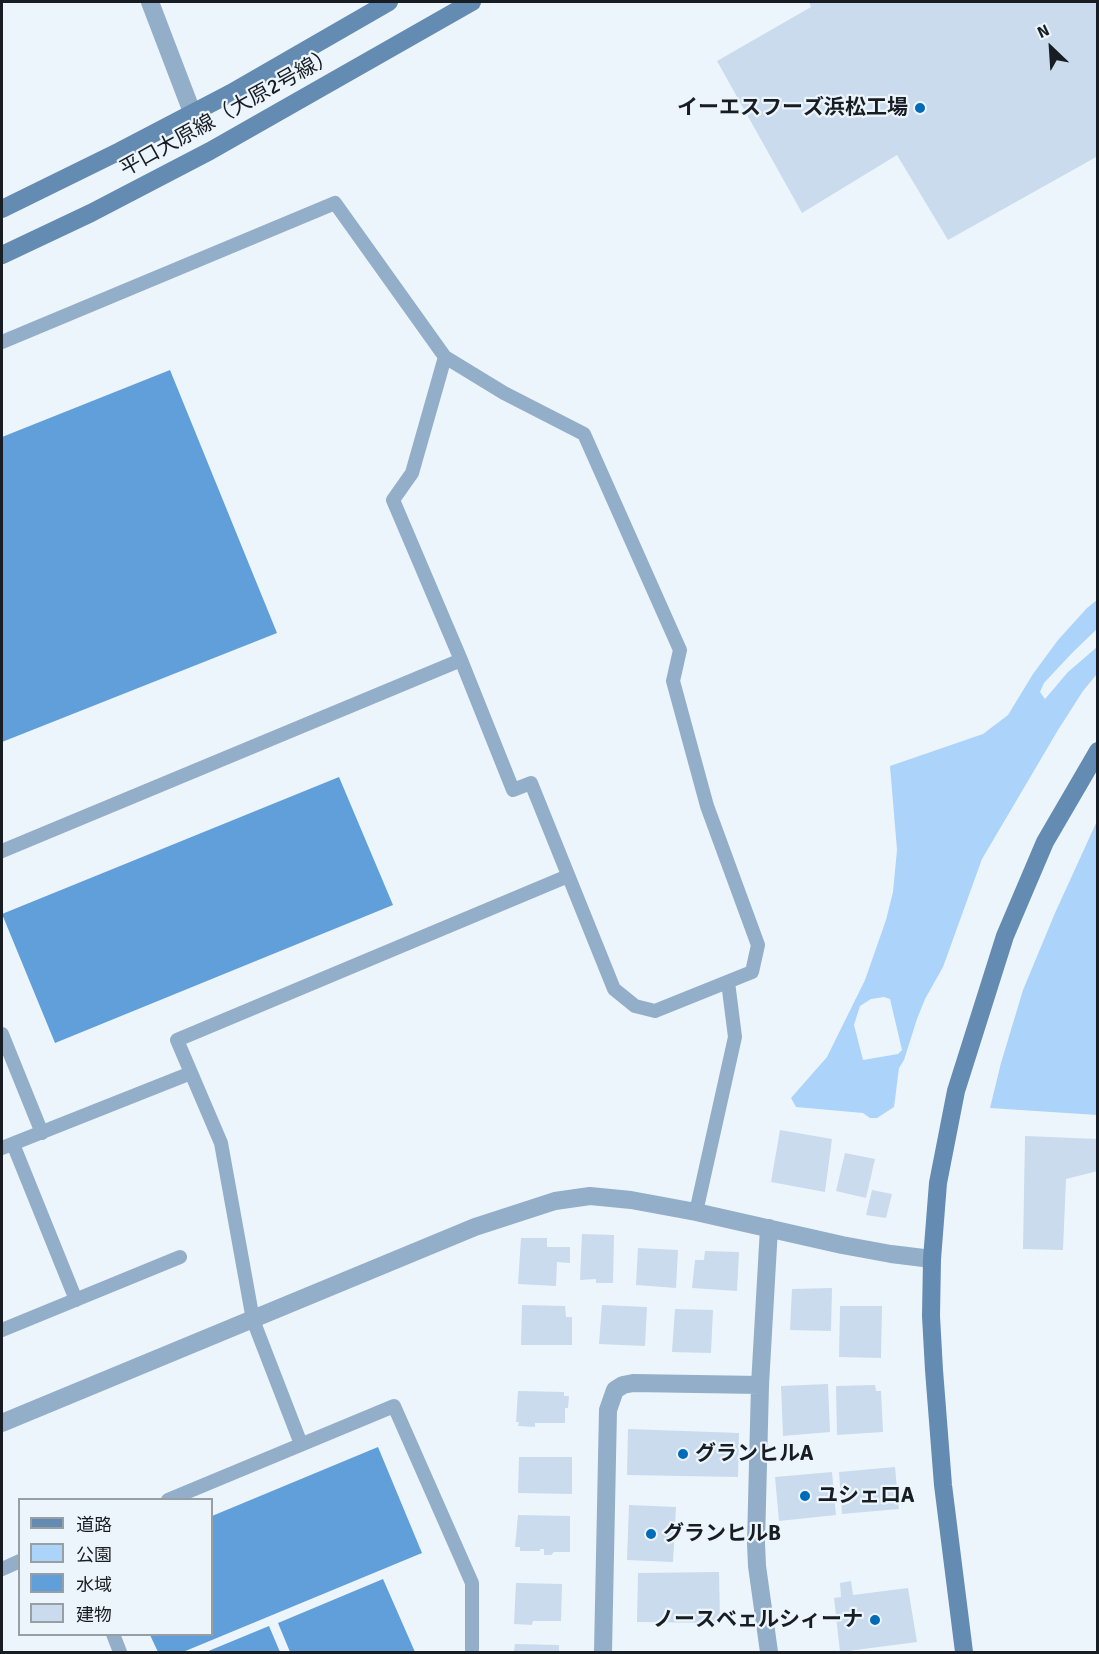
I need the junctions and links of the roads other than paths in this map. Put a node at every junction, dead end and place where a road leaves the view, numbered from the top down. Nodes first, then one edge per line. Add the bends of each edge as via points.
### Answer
1 (150, 2) edge
2 (389, 2) edge
3 (472, 2) edge
4 (192, 112) junction
5 (2, 209) edge
6 (2, 255) edge
7 (2, 342) edge
8 (445, 357) junction
9 (461, 660) junction
10 (1098, 751) edge
11 (2, 851) edge
12 (568, 876) junction
13 (728, 982) junction
14 (2, 1034) edge
15 (191, 1073) junction
16 (42, 1132) junction
17 (7, 1146) edge
18 (696, 1212) junction
19 (769, 1228) junction
20 (180, 1257) dead end
21 (932, 1259) junction
22 (76, 1300) junction
23 (253, 1320) junction
24 (2, 1330) edge
25 (760, 1385) junction
26 (2, 1423) edge
27 (301, 1444) junction
28 (173, 1498) edge
29 (18, 1562) edge
30 (2, 1569) edge
31 (112, 1636) edge
32 (120, 1653) edge
33 (472, 1653) edge
34 (603, 1653) edge
35 (770, 1653) edge
36 (964, 1653) edge

1 - 4 street
2 - 4 street, 平口大原線（大原2号線）
3 - 6 street, 平口大原線（大原2号線） via 210,151
4 - 5 street, 平口大原線（大原2号線）
7 - 8 lane via 335,203
8 - 9 lane via 412,473 393,500
8 - 13 lane via 584,434 680,650 673,681 707,806 758,945 752,972
9 - 11 lane
9 - 12 lane via 513,790 531,783
10 - 21 street via 1045,842 1005,936 956,1091 940,1172
12 - 13 lane via 614,989 635,1006 655,1011
12 - 15 lane via 177,1040
13 - 18 lane via 735,1037
14 - 16 lane
15 - 16 lane
15 - 23 lane via 221,1143
16 - 17 lane
17 - 22 lane
18 - 19 street
18 - 23 street via 590,1196 555,1200 475,1227
19 - 21 street
19 - 25 street
20 - 22 lane
21 - 36 street via 942,1485
22 - 24 lane
23 - 26 street
23 - 27 lane
25 - 34 street via 633,1383 615,1390 608,1410
25 - 35 street via 756,1543
27 - 28 lane
27 - 33 lane via 394,1406 472,1582
29 - 30 lane
31 - 32 lane

